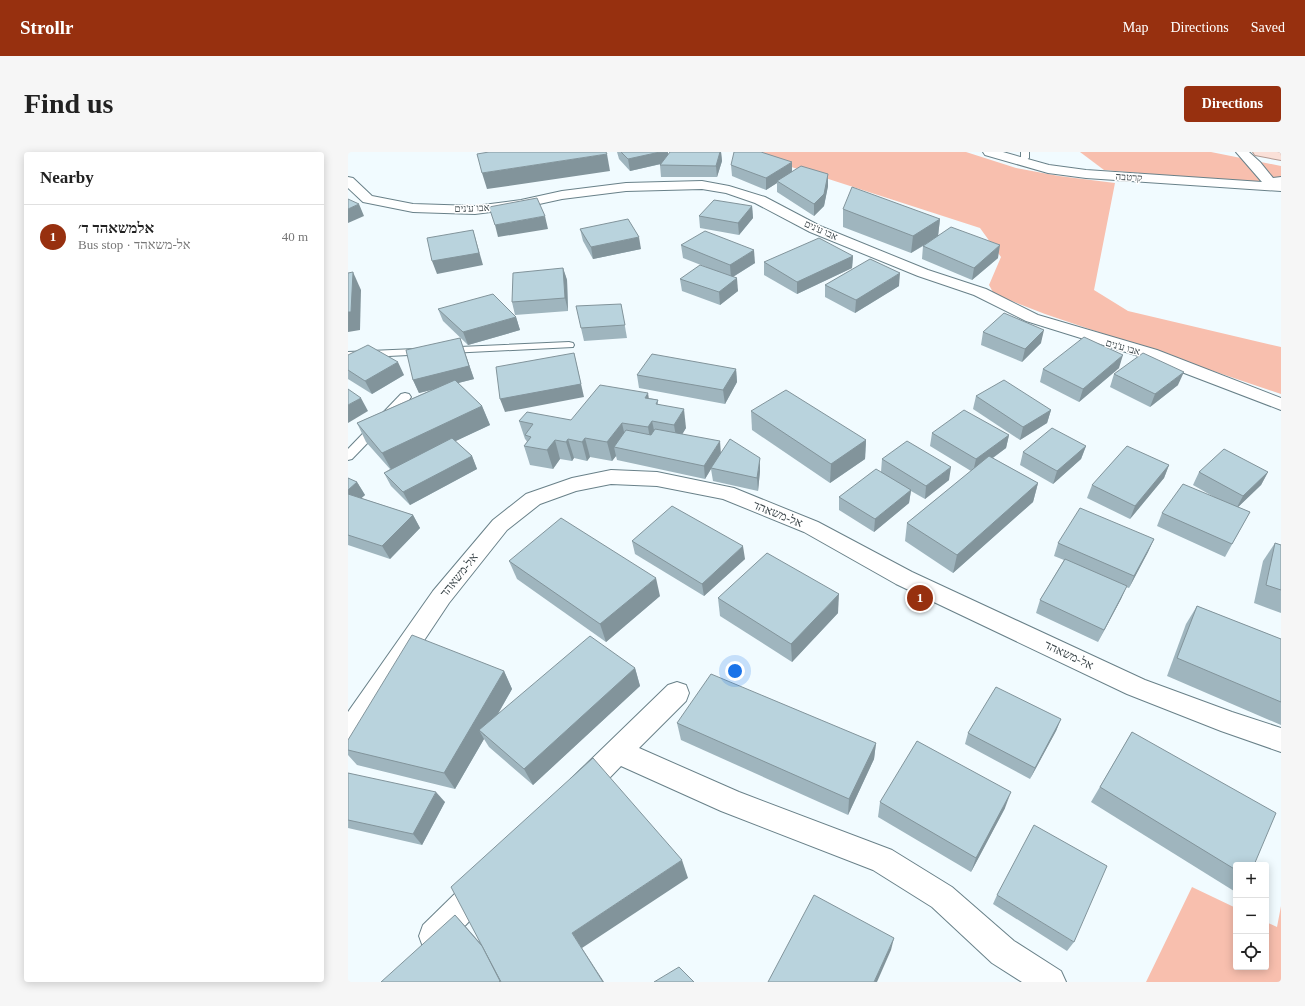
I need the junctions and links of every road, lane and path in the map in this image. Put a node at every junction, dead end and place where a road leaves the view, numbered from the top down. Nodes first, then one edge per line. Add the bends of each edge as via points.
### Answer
1 (989, 152) edge
2 (1242, 152) edge
3 (1263, 152) edge
4 (1281, 156) edge
5 (1023, 157) edge
6 (348, 181) edge
7 (1278, 184) edge
8 (569, 345) dead end
9 (348, 355) edge
10 (405, 397) dead end
11 (1281, 404) edge
12 (348, 456) edge
13 (677, 693) dead end
14 (348, 733) edge
15 (1281, 740) edge
16 (617, 751) junction
17 (561, 808) edge
18 (500, 869) edge
19 (416, 954) edge
20 (1050, 982) edge

1 - 5 street, קרטבה
2 - 7 street, קרטבה
3 - 4 main road
5 - 7 street, קרטבה via 1048,168 1086,174
6 - 11 street, אבו ע'נים via 368,199 413,208 475,210 626,187 702,185 729,190 760,200 815,229 923,273 980,292 1032,318 1151,354
8 - 9 lane
10 - 12 lane
13 - 16 street
14 - 15 street, אל-משאהד via 440,597 500,526 533,499 572,485 612,477 657,479 728,493 811,527 904,578 1136,687
16 - 17 street
16 - 20 street via 731,802 882,860 942,897 1004,952
18 - 19 street

